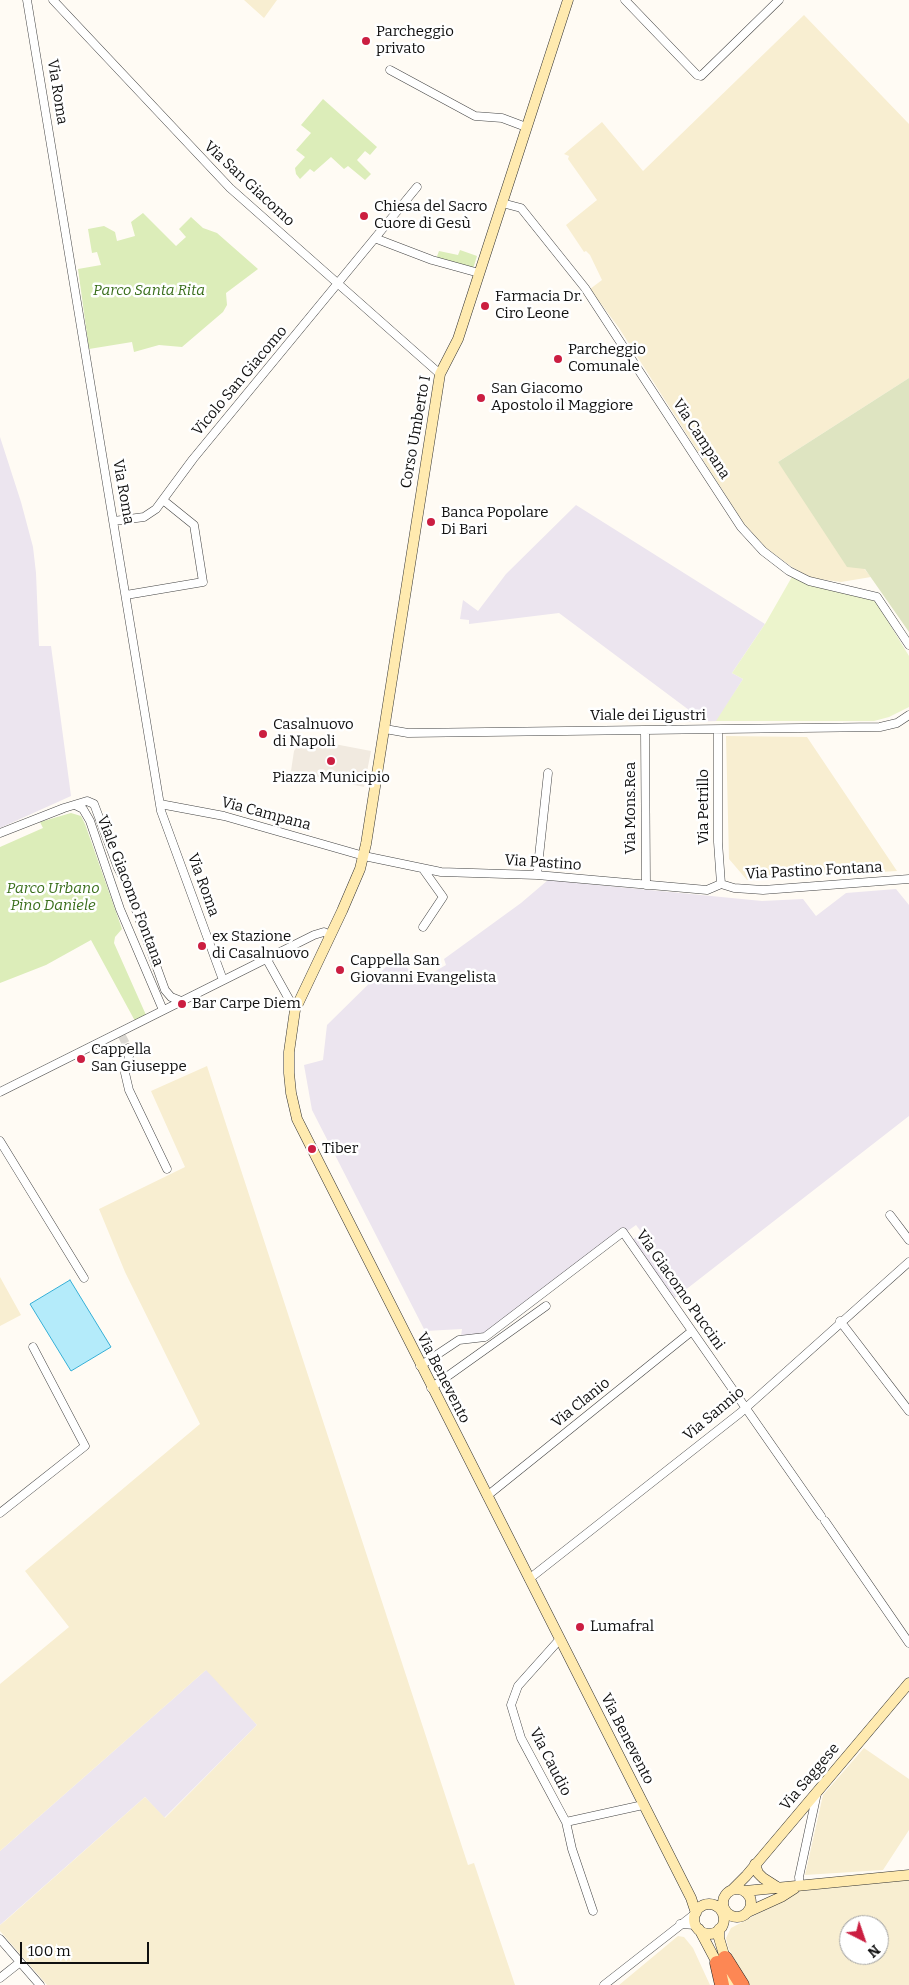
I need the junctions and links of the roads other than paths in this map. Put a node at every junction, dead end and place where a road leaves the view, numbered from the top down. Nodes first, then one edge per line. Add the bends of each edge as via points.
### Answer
1 (27, 0) edge
2 (53, 0) edge
3 (568, 0) edge
4 (625, 0) edge
5 (779, 0) edge
6 (390, 70) dead end
7 (526, 126) junction
8 (418, 188) dead end
9 (502, 203) junction
10 (377, 239) junction
11 (479, 273) junction
12 (339, 285) junction
13 (440, 374) junction
14 (163, 500) junction
15 (114, 521) junction
16 (126, 595) junction
17 (909, 645) edge
18 (909, 715) edge
19 (385, 729) junction
20 (644, 730) junction
21 (718, 730) junction
22 (548, 773) dead end
23 (160, 804) junction
24 (74, 805) junction
25 (0, 833) edge
26 (364, 856) junction
27 (423, 869) junction
28 (537, 875) junction
29 (909, 879) edge
30 (720, 884) junction
31 (646, 885) junction
32 (423, 927) dead end
33 (330, 935) junction
34 (266, 958) junction
35 (223, 980) junction
36 (181, 1001) junction
37 (163, 1010) junction
38 (295, 1010) junction
39 (128, 1048) tunnel mouth
40 (0, 1092) edge
41 (0, 1141) edge
42 (167, 1169) dead end
43 (890, 1215) dead end
44 (909, 1240) edge
45 (909, 1262) edge
46 (84, 1278) dead end
47 (546, 1306) dead end
48 (840, 1321) junction
49 (692, 1331) junction
50 (33, 1347) dead end
51 (420, 1366) junction
52 (432, 1388) junction
53 (745, 1407) junction
54 (909, 1411) edge
55 (487, 1496) junction
56 (0, 1513) edge
57 (530, 1579) junction
58 (560, 1639) junction
59 (909, 1643) edge
60 (909, 1683) edge
61 (817, 1792) junction
62 (643, 1805) junction
63 (566, 1822) junction
64 (755, 1864) junction
65 (909, 1875) edge
66 (798, 1886) junction
67 (778, 1887) junction
68 (730, 1891) junction
69 (745, 1891) junction
70 (691, 1898) junction
71 (704, 1905) junction
72 (593, 1910) dead end
73 (696, 1913) junction
74 (744, 1914) junction
75 (680, 1924) junction
76 (697, 1927) junction
77 (719, 1929) junction
78 (0, 1939) edge
79 (721, 1961) junction
80 (19, 1962) junction
81 (0, 1978) edge
82 (40, 1985) edge
83 (604, 1985) edge
84 (722, 1985) edge
85 (742, 1985) edge

1 - 15 street, Via Roma
2 - 12 street, Via San Giacomo via 230,188
3 - 7 main road, Corso Umberto I
4 - 5 street via 701,76
6 - 7 street via 475,116 502,118
7 - 9 main road, Corso Umberto I
8 - 10 street, Vicolo San Giacomo
9 - 11 main road, Corso Umberto I
9 - 17 street, Via Campana via 521,208 585,288 741,526 763,551 789,571 809,581 878,597
10 - 11 street via 432,260
10 - 12 street, Vicolo San Giacomo
11 - 13 main road, Corso Umberto I via 458,339
12 - 13 street, Via San Giacomo
12 - 14 street, Vicolo San Giacomo
13 - 19 main road, Corso Umberto I
14 - 15 street, Vicolo San Giacomo via 150,514
14 - 16 street via 194,525 203,582
15 - 16 street, Via Roma
16 - 23 street, Via Roma
18 - 21 street, Viale dei Ligustri via 897,723 880,727
19 - 20 street, Viale dei Ligustri via 408,732
19 - 26 main road, Corso Umberto I
20 - 21 street, Viale dei Ligustri
20 - 31 street, Via Mons.Rea
21 - 30 street, Via Petrillo
22 - 28 street
23 - 26 street, Via Campana via 224,816
23 - 35 street, Via Roma
24 - 25 street
24 - 36 street via 90,801 98,809 165,990
24 - 37 street, Viale Giacomo Fontana via 83,809 90,821 120,909
26 - 27 street, Via Pastino
26 - 33 main road, Via Benevento
27 - 28 street, Via Pastino
27 - 32 street via 443,897
28 - 31 street, Via Pastino
29 - 30 street, Via Pastino Fontana via 763,890
30 - 31 street, Via Pastino via 707,890
33 - 34 street via 324,932 314,935
33 - 38 main road, Via Benevento
34 - 35 street
34 - 38 street
35 - 36 street
36 - 37 street
37 - 40 street via 121,1034
38 - 51 main road, Via Benevento via 289,1073 297,1119
39 - 42 street via 125,1073 129,1090
41 - 46 street
43 - 44 street
45 - 48 street, Via Sannio
47 - 52 street
48 - 53 street, Via Sannio
48 - 54 street
49 - 51 street, Via Giacomo Puccini via 623,1232 485,1337 459,1340
49 - 53 street, Via Giacomo Puccini
49 - 55 street, Via Clanio
50 - 56 street via 85,1446
51 - 52 main road, Via Benevento
52 - 55 main road, Via Benevento
53 - 57 street, Via Sannio
53 - 59 street, Via Giacomo Puccini
55 - 57 main road, Via Benevento
57 - 58 main road, Via Benevento
58 - 62 main road, Via Benevento
58 - 63 street, Via Caudio via 518,1686 512,1705 521,1738
60 - 61 main road, Via Saggese
61 - 64 main road, Via Saggese
61 - 66 street
62 - 63 street
62 - 70 main road, Via Benevento
63 - 72 street, Via Caudio
64 - 67 main road via 763,1878
64 - 68 main road, Via Saggese
64 - 69 main road
65 - 66 main road
66 - 67 main road
66 - 74 main road
67 - 69 main road
68 - 69 main road
68 - 71 main road
68 - 74 main road via 723,1900 724,1908 732,1916
69 - 74 main road via 751,1904
70 - 71 main road
70 - 73 main road, Via Benevento
71 - 73 main road
71 - 77 main road via 717,1906 723,1913 724,1922
73 - 75 street
73 - 76 main road
74 - 77 main road
75 - 76 street
75 - 83 street
76 - 77 main road via 708,1933
76 - 79 main road
77 - 79 main road
78 - 80 street
79 - 84 highway
79 - 85 highway
80 - 81 street
80 - 82 street

